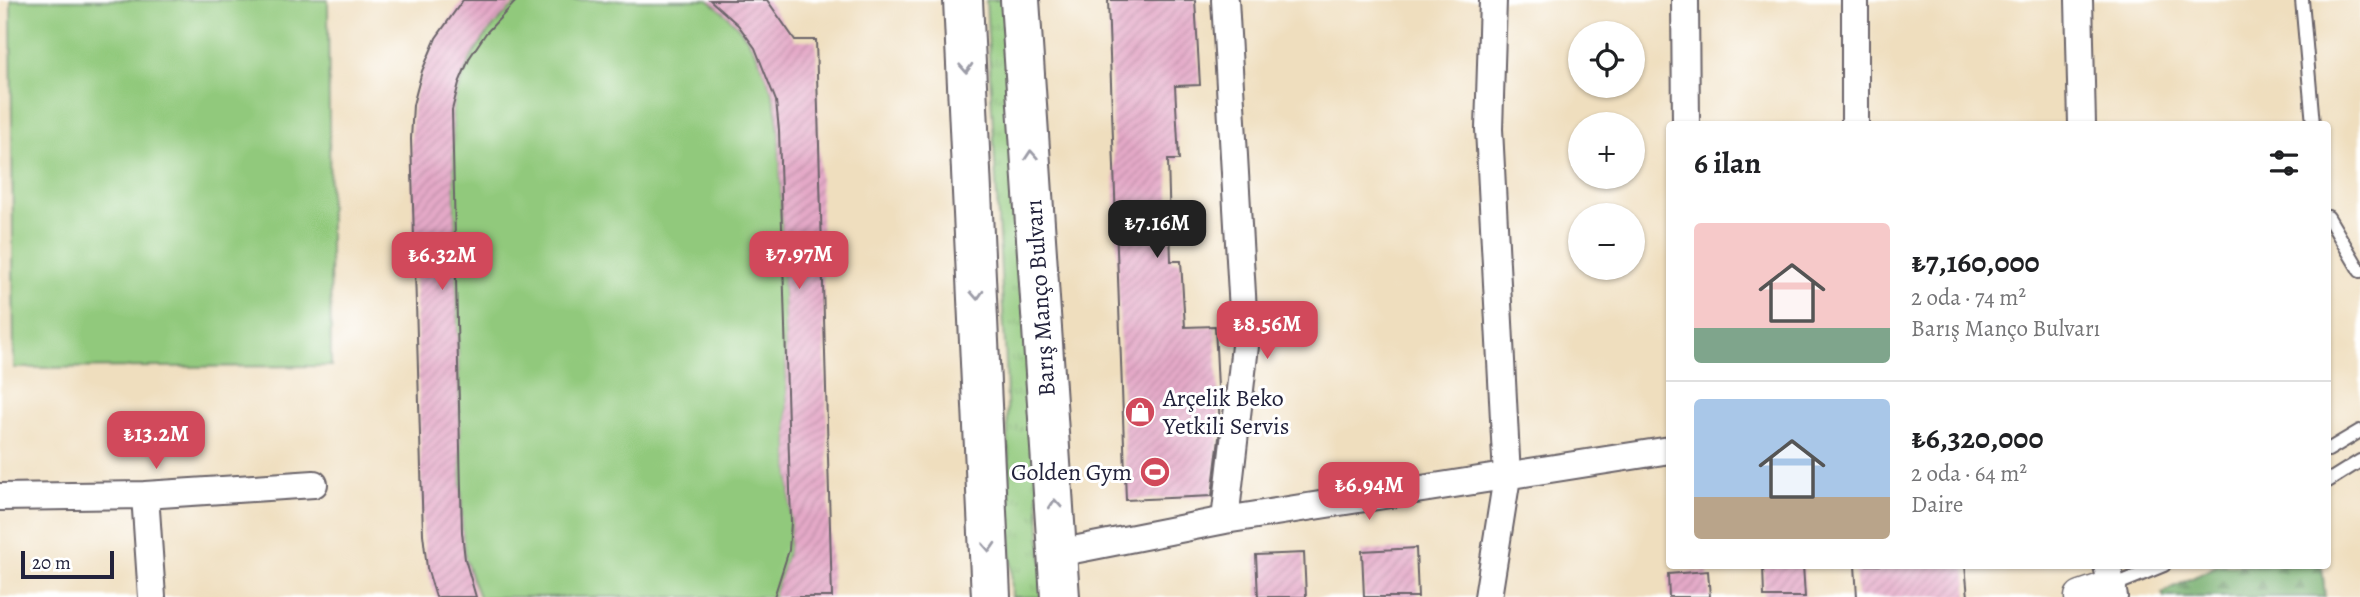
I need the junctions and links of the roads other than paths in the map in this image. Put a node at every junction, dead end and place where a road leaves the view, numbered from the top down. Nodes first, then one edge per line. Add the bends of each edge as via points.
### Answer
1 (963, 0) edge
2 (1020, 0) edge
3 (1225, 0) edge
4 (1493, 0) edge
5 (1685, 0) edge
6 (1855, 0) edge
7 (2079, 0) edge
8 (2302, 0) edge
9 (1686, 121) edge
10 (1856, 121) edge
11 (2082, 121) edge
12 (2313, 121) edge
13 (2331, 222) edge
14 (2360, 271) edge
15 (2360, 432) edge
16 (2331, 448) edge
17 (1666, 451) edge
18 (2360, 461) edge
19 (1507, 477) junction
20 (2331, 479) edge
21 (314, 484) dead end
22 (145, 495) junction
23 (0, 497) edge
24 (1225, 520) junction
25 (1058, 554) junction
26 (2132, 569) edge
27 (2153, 569) edge
28 (2103, 587) edge
29 (152, 597) edge
30 (991, 597) edge
31 (1060, 597) edge
32 (1488, 597) edge

1 -> 30 highway
25 -> 2 highway, Barış Manço Bulvarı
3 - 24 street via 1245,346
4 - 19 street via 1489,129
5 - 9 street
6 - 10 street
7 - 11 street
8 - 12 lane
13 - 14 lane
15 - 16 lane
17 - 19 street
18 - 20 lane
19 - 24 street
19 - 32 street
21 - 22 street
22 - 23 street
22 - 29 street
24 - 25 street
25 - 31 highway, Barış Manço Bulvarı
26 - 28 lane
27 - 28 lane

